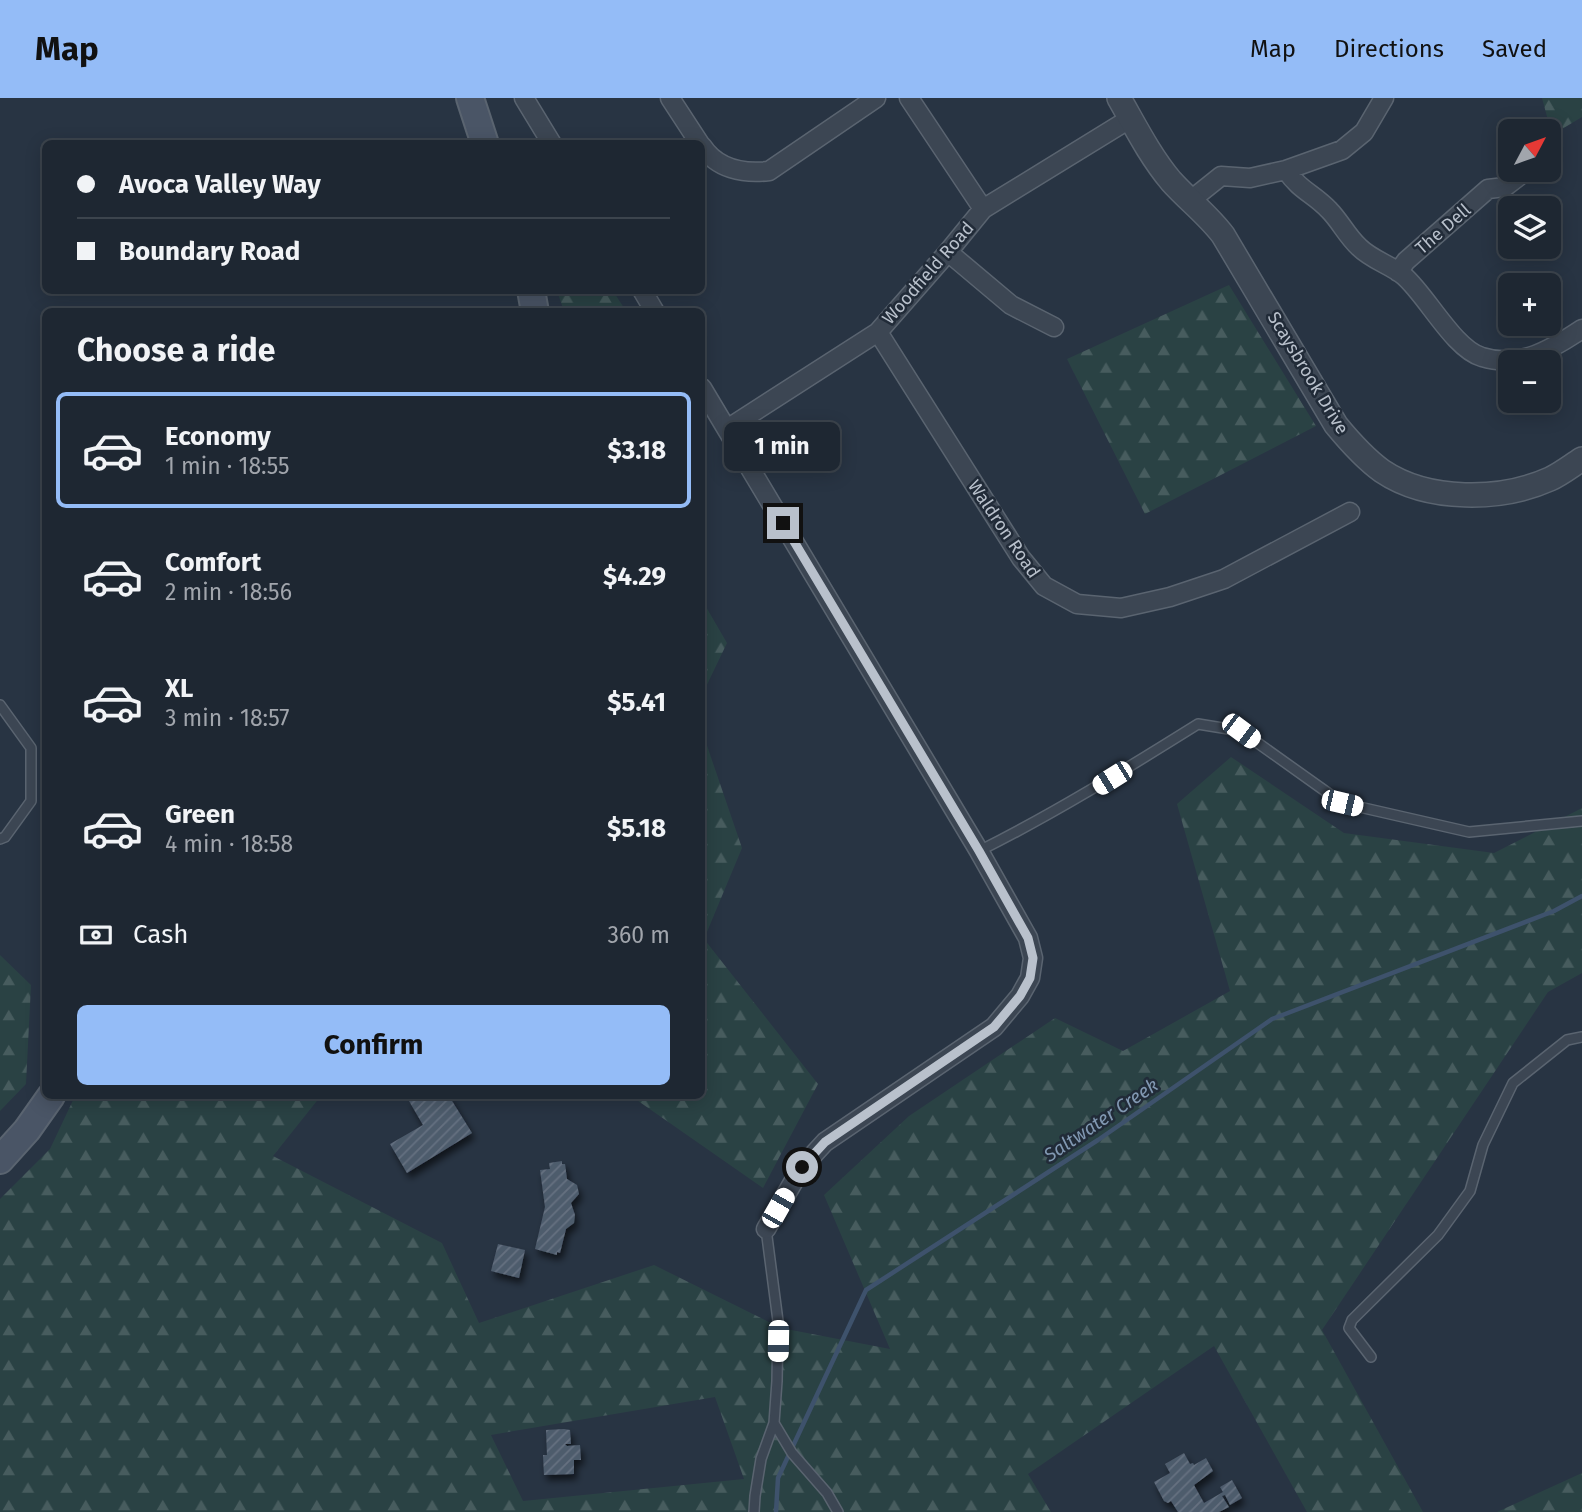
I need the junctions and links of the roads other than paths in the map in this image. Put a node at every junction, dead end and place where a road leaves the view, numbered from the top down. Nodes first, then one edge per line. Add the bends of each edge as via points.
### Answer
1 (470, 98) edge
2 (524, 98) edge
3 (670, 98) edge
4 (876, 98) edge
5 (909, 98) edge
6 (1119, 98) edge
7 (1384, 98) edge
8 (1131, 118) junction
9 (484, 140) edge
10 (550, 140) edge
11 (698, 140) edge
12 (705, 151) edge
13 (1286, 170) junction
14 (1511, 182) edge
15 (1191, 200) junction
16 (983, 209) junction
17 (948, 252) junction
18 (1398, 272) junction
19 (1054, 327) dead end
20 (1582, 329) edge
21 (878, 332) junction
22 (705, 393) edge
23 (727, 429) junction
24 (1582, 459) edge
25 (1350, 512) dead end
26 (0, 705) edge
27 (1582, 821) edge
28 (0, 839) edge
29 (979, 851) junction
30 (1582, 1037) edge
31 (49, 1099) edge
32 (0, 1160) edge
33 (766, 1229) joint
34 (1371, 1357) dead end
35 (774, 1423) junction
36 (754, 1512) edge
37 (838, 1512) edge

1 - 9 main road
2 - 10 street
3 - 11 street
4 - 12 street via 769,171 728,169
5 - 16 street
6 - 8 street, Scaysbrook Drive
7 - 13 street via 1364,132 1342,150
8 - 15 street, Scaysbrook Drive via 1171,181
8 - 16 street, Woodfield Road
13 - 15 street via 1250,178 1222,176
13 - 18 street via 1296,185 1333,214 1360,249
14 - 18 street, The Dell via 1488,189
15 - 24 street, Scaysbrook Drive via 1223,235 1336,425 1354,448 1384,472 1433,491 1471,495 1531,486
16 - 17 street, Woodfield Road
17 - 19 street via 1011,305
17 - 21 street, Woodfield Road
18 - 20 street via 1461,343 1481,357 1513,362 1542,354
21 - 23 street, Woodfield Road
21 - 25 street, Waldron Road via 1021,558 1044,586 1077,604 1121,608 1224,579
22 - 23 street
23 - 29 street
26 - 28 lane via 31,748 32,801
27 - 29 lane via 1469,832 1342,803 1241,731 1198,724 1090,792
29 - 33 street via 1028,938 1033,958 1030,978 1020,996 994,1027 825,1142 802,1167
30 - 34 lane via 1567,1040 1513,1083 1483,1145 1470,1191 1438,1235 1352,1320 1349,1328
31 - 32 main road
33 - 35 lane via 778,1321
35 - 36 lane via 761,1459
35 - 37 lane

